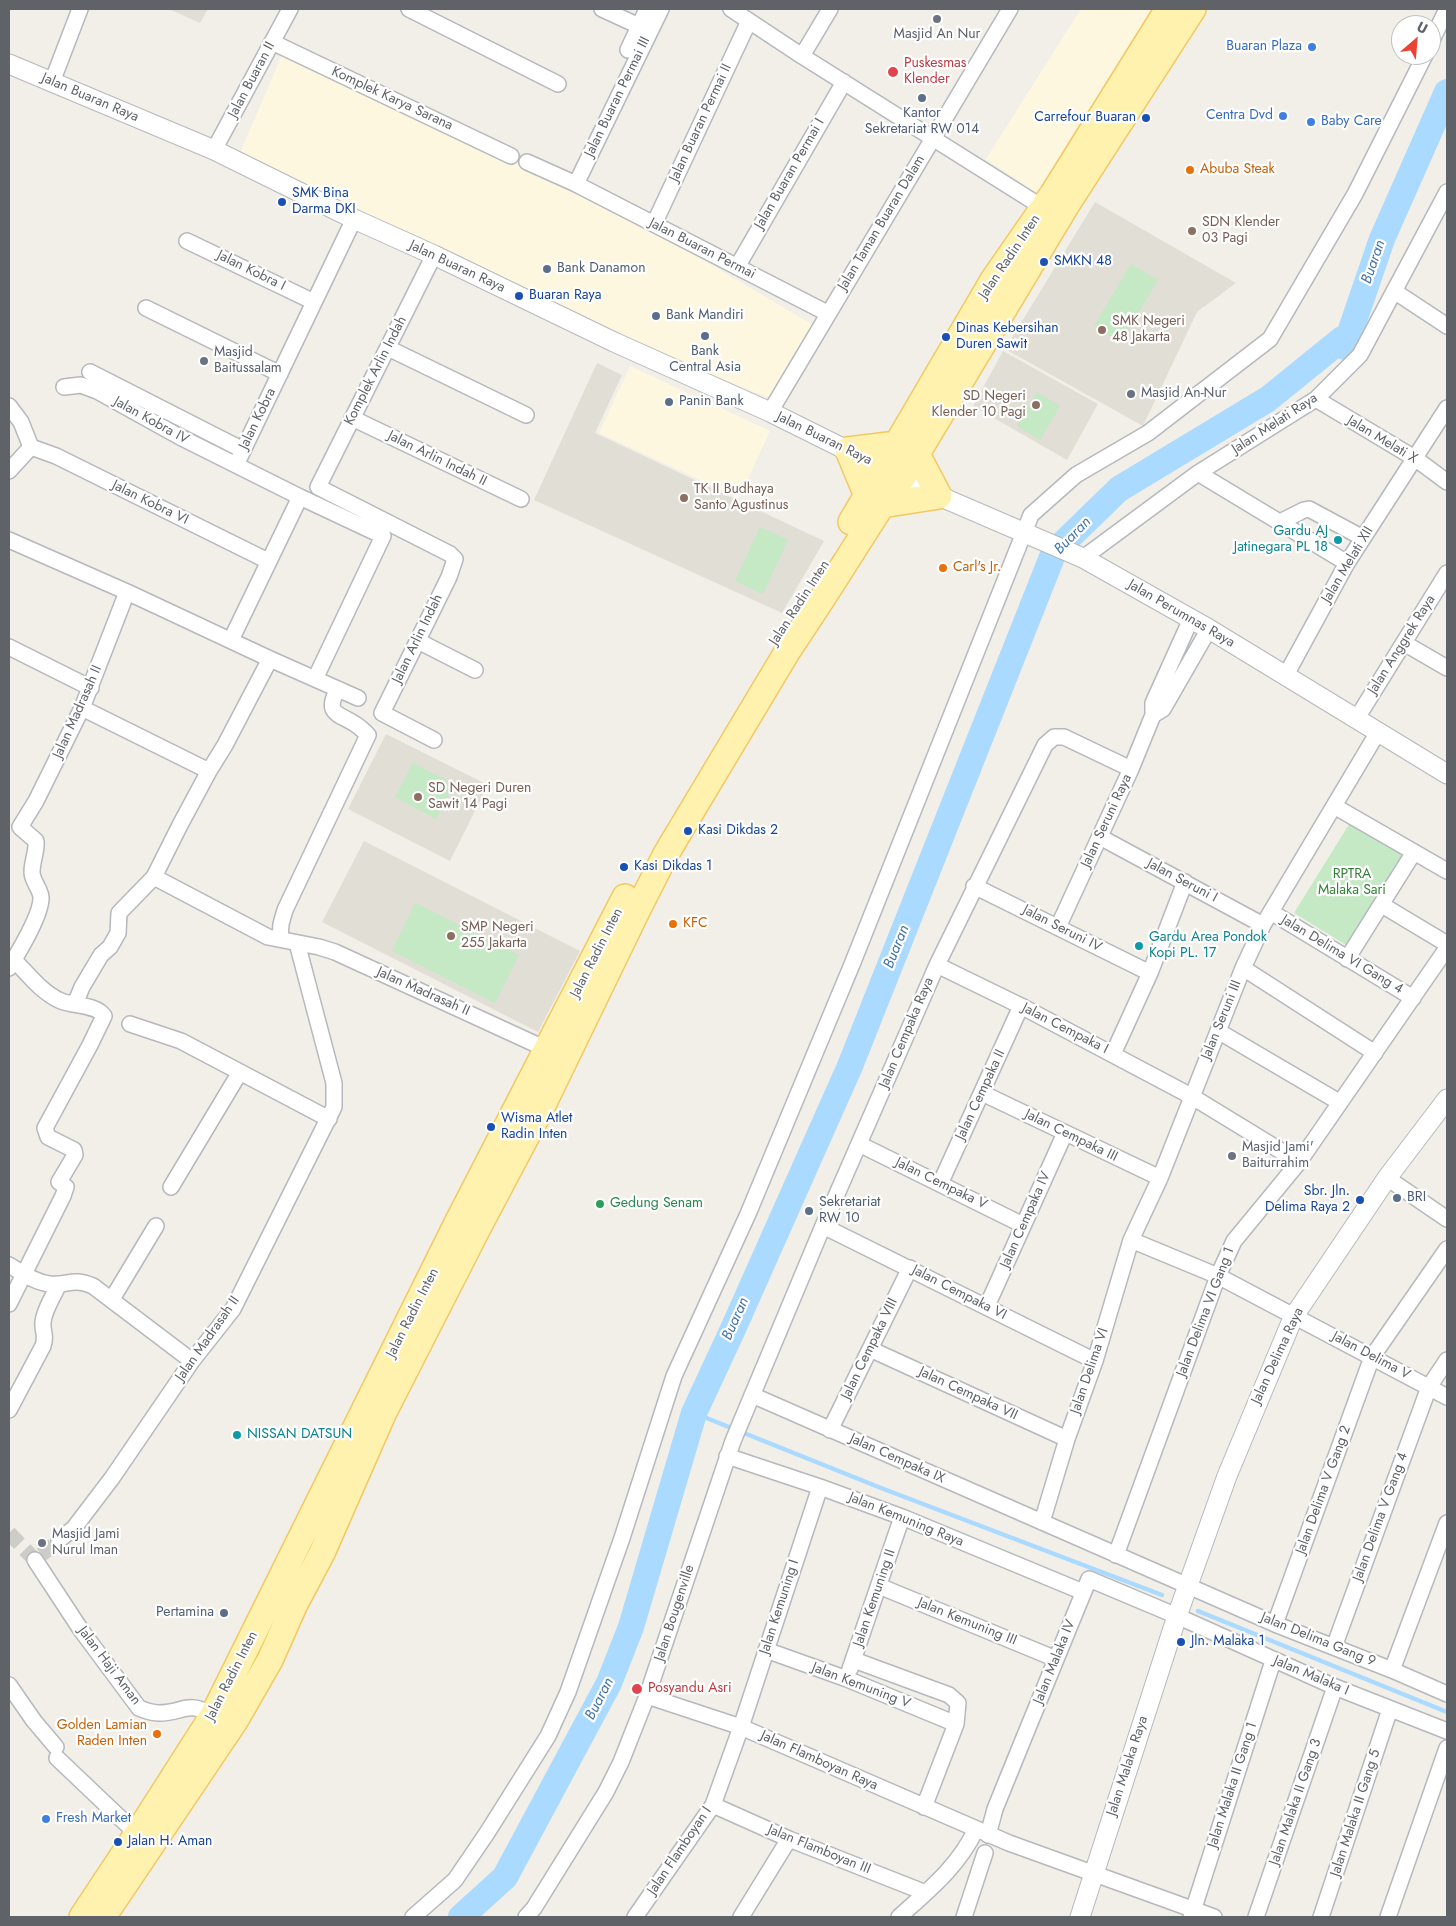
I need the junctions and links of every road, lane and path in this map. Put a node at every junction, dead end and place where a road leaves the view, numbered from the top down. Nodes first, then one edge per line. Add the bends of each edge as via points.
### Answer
1 (80, 9) edge
2 (290, 9) edge
3 (409, 9) edge
4 (602, 9) edge
5 (647, 9) edge
6 (660, 9) edge
7 (731, 9) edge
8 (830, 9) edge
9 (1010, 9) edge
10 (1206, 9) edge
11 (1447, 9) edge
12 (1174, 14) edge
13 (749, 21) junction
14 (1441, 21) edge
15 (639, 26) junction
16 (272, 42) junction
17 (628, 50) dead end
18 (802, 56) junction
19 (9, 64) edge
20 (1420, 65) edge
21 (52, 82) junction
22 (844, 82) junction
23 (558, 84) dead end
24 (932, 138) junction
25 (214, 150) junction
26 (511, 156) dead end
27 (527, 162) dead end
28 (576, 184) junction
29 (1447, 192) edge
30 (1051, 213) junction
31 (354, 219) junction
32 (1441, 220) edge
33 (654, 224) junction
34 (188, 241) dead end
35 (434, 255) junction
36 (736, 267) junction
37 (1394, 291) junction
38 (314, 302) junction
39 (146, 308) dead end
40 (827, 313) junction
41 (1447, 326) edge
42 (388, 348) junction
43 (90, 372) dead end
44 (280, 374) junction
45 (64, 387) dead end
46 (1316, 399) junction
47 (9, 406) edge
48 (1447, 408) edge
49 (770, 412) junction
50 (526, 415) dead end
51 (352, 418) junction
52 (32, 447) junction
53 (907, 449) junction
54 (243, 450) junction
55 (848, 450) junction
56 (1416, 459) junction
57 (236, 465) junction
58 (9, 471) edge
59 (893, 473) junction
60 (1198, 473) junction
61 (1447, 482) edge
62 (939, 496) junction
63 (300, 497) junction
64 (521, 499) dead end
65 (874, 501) junction
66 (1280, 522) junction
67 (1029, 534) junction
68 (1363, 538) junction
69 (9, 540) edge
70 (1079, 556) junction
71 (452, 560) joint
72 (268, 561) junction
73 (1347, 563) junction
74 (1445, 580) edge
75 (127, 592) junction
76 (1191, 619) junction
77 (1209, 629) junction
78 (232, 640) junction
79 (418, 641) junction
80 (1404, 643) junction
81 (9, 647) edge
82 (270, 659) junction
83 (1447, 668) edge
84 (474, 670) dead end
85 (1286, 675) junction
86 (315, 679) junction
87 (91, 688) junction
88 (338, 689) junction
89 (358, 698) dead end
90 (82, 708) junction
91 (1153, 715) junction
92 (1357, 718) junction
93 (1378, 732) junction
94 (434, 740) dead end
95 (1131, 769) junction
96 (209, 771) junction
97 (1447, 774) edge
98 (1334, 806) junction
99 (14, 824) edge
100 (1100, 837) junction
101 (1414, 852) junction
102 (1447, 871) edge
103 (154, 877) junction
104 (1185, 882) junction
105 (974, 886) junction
106 (1382, 905) junction
107 (1270, 912) junction
108 (1263, 925) junction
109 (1058, 926) junction
110 (280, 939) junction
111 (297, 943) junction
112 (1447, 946) edge
113 (1347, 959) junction
114 (11, 964) edge
115 (936, 965) junction
116 (1243, 968) junction
117 (1150, 973) junction
118 (1413, 998) junction
119 (74, 1004) junction
120 (1021, 1006) junction
121 (130, 1024) dead end
122 (1218, 1031) junction
123 (546, 1049) junction
124 (1375, 1053) junction
125 (1113, 1054) junction
126 (240, 1072) junction
127 (982, 1093) junction
128 (1191, 1096) junction
129 (1447, 1099) edge
130 (1339, 1102) junction
131 (329, 1119) junction
132 (1065, 1133) junction
133 (859, 1144) junction
134 (1299, 1162) junction
135 (1160, 1178) junction
136 (1387, 1178) junction
137 (940, 1184) junction
138 (171, 1187) dead end
139 (1447, 1219) edge
140 (1023, 1225) junction
141 (156, 1226) dead end
142 (823, 1226) junction
143 (467, 1227) junction
144 (1131, 1240) junction
145 (1447, 1249) edge
146 (9, 1265) edge
147 (910, 1268) junction
148 (24, 1274) junction
149 (1218, 1276) junction
150 (59, 1284) junction
151 (112, 1299) junction
152 (9, 1304) edge
153 (987, 1306) junction
154 (1294, 1316) junction
155 (870, 1349) junction
156 (1372, 1357) junction
157 (1447, 1360) edge
158 (192, 1361) junction
159 (1095, 1361) junction
160 (1429, 1387) junction
161 (752, 1395) junction
162 (1447, 1397) edge
163 (9, 1410) edge
164 (744, 1415) joint
165 (830, 1430) junction
166 (1066, 1439) junction
167 (727, 1456) junction
168 (820, 1487) junction
169 (902, 1517) junction
170 (1042, 1522) junction
171 (1447, 1522) edge
172 (59, 1540) tunnel mouth
173 (1116, 1555) junction
174 (35, 1560) dead end
175 (878, 1586) junction
176 (1188, 1586) junction
177 (1083, 1592) junction
178 (1177, 1616) junction
179 (1276, 1624) junction
180 (1334, 1647) junction
181 (766, 1650) junction
182 (1056, 1659) junction
183 (854, 1660) junction
184 (1273, 1661) junction
185 (1392, 1670) junction
186 (847, 1679) junction
187 (9, 1685) edge
188 (1335, 1687) junction
189 (1447, 1694) edge
190 (647, 1696) junction
191 (1390, 1709) junction
192 (213, 1715) junction
193 (956, 1724) junction
194 (741, 1727) junction
195 (1447, 1731) edge
196 (1447, 1748) edge
197 (713, 1805) junction
198 (924, 1807) junction
199 (982, 1832) junction
200 (138, 1834) junction
201 (789, 1839) junction
202 (985, 1853) dead end
203 (1094, 1873) junction
204 (926, 1893) junction
205 (1192, 1913) edge
206 (534, 1914) edge
207 (745, 1916) edge
208 (82, 1917) edge
209 (103, 1917) edge
210 (413, 1917) edge
211 (635, 1917) edge
212 (899, 1917) edge
213 (964, 1917) edge
214 (1080, 1917) edge
215 (1214, 1917) edge
216 (1256, 1917) edge
217 (1321, 1917) edge
218 (1388, 1917) edge

1 - 21 street
2 - 16 street, Jalan Buaran II
3 - 23 street
4 - 15 street
5 - 15 street
6 - 28 street, Jalan Buaran Permai III
7 - 13 street
8 - 18 street
9 - 24 street, Jalan Taman Buaran Dalam
10 - 12 street, Jalan Radin Inten
11 - 14 street
12 - 30 main road, Jalan Radin Inten
13 - 18 street
13 - 33 street, Jalan Buaran Permai II
15 - 17 street
16 - 25 street, Jalan Buaran II
16 - 26 street, Komplek Karya Sarana
18 - 22 street
19 - 21 street, Jalan Buaran Raya
20 - 67 street via 1355,194 1270,339 1148,433 1076,475 1031,515
21 - 25 street, Jalan Buaran Raya
22 - 24 street
22 - 36 street, Jalan Buaran Permai I
24 - 30 street
24 - 40 street, Jalan Taman Buaran Dalam
25 - 31 street, Jalan Buaran Raya
27 - 28 street, Jalan Buaran Permai
28 - 33 street, Jalan Buaran Permai
29 - 32 street, Jalan Melati Raya
30 - 53 main road, Jalan Radin Inten
31 - 35 street, Jalan Buaran Raya
31 - 38 street, Jalan Kobra
32 - 37 street, Jalan Melati Raya
33 - 36 street, Jalan Buaran Permai
34 - 38 street, Jalan Kobra I
35 - 42 street, Komplek Arlin Indah
35 - 49 street, Jalan Buaran Raya via 614,342
36 - 40 street, Jalan Buaran Permai
37 - 41 street
37 - 46 street, Jalan Melati Raya via 1360,354
38 - 44 street, Jalan Kobra
39 - 44 street
40 - 49 street, Jalan Taman Buaran Dalam
42 - 50 street
42 - 51 street, Komplek Arlin Indah
43 - 54 street
44 - 54 street, Jalan Kobra
45 - 57 street, Jalan Kobra IV via 81,385 97,391
46 - 56 street, Jalan Melati X
46 - 60 street, Jalan Melati Raya
47 - 52 street via 21,422
48 - 56 street, Jalan Melati XII
49 - 55 street, Jalan Buaran Raya
51 - 64 street, Jalan Arlin Indah II
51 - 71 street, Komplek Arlin Indah via 318,487
52 - 58 street
52 - 72 street, Jalan Kobra VI
53 - 55 main road
53 - 59 main road, Jalan Radin Inten
53 - 62 main road
54 - 57 street, Jalan Kobra
55 - 59 street, Jalan Buaran Raya
55 - 65 main road
56 - 61 street, Jalan Melati X
56 - 68 street, Jalan Melati XII
57 - 63 street, Jalan Kobra
59 - 62 street, Jalan Perumnas Raya
59 - 65 main road, Jalan Radin Inten
60 - 66 street
60 - 70 street, Jalan Melati Raya
62 - 65 main road
62 - 67 street, Jalan Perumnas Raya
63 - 72 street
63 - 86 street, Jalan Kobra via 383,536
65 - 123 main road, Jalan Radin Inten via 742,694 650,848
65 - 143 main road, Jalan Radin Inten via 822,599 786,652 666,854 541,1109
66 - 68 street via 1310,509
66 - 73 street
67 - 70 street, Jalan Perumnas Raya
67 - 210 street via 748,1214 674,1376 568,1692 548,1736 455,1880
68 - 73 street, Jalan Melati XII
69 - 75 street
70 - 76 street, Jalan Perumnas Raya
71 - 79 street, Jalan Arlin Indah
72 - 78 street
73 - 85 street, Jalan Melati XII
74 - 80 street, Jalan Anggrek Raya
75 - 78 street
75 - 87 street, Jalan Madrasah II
76 - 77 street, Jalan Perumnas Raya
76 - 91 street, Jalan Seruni Raya via 1153,703
77 - 85 street, Jalan Perumnas Raya
77 - 91 street, Jalan Seruni Raya via 1163,709
78 - 82 street
79 - 84 street
79 - 94 street, Jalan Arlin Indah via 382,713
80 - 83 street
80 - 92 street, Jalan Anggrek Raya
81 - 87 street
82 - 86 street
82 - 96 street
85 - 92 street, Jalan Perumnas Raya
86 - 88 street
87 - 90 street, Jalan Madrasah II
88 - 89 street
88 - 110 street via 332,700 333,708 368,735 285,910
90 - 96 street
90 - 99 street, Jalan Madrasah II via 36,801
91 - 95 street, Jalan Seruni Raya
92 - 93 street, Jalan Perumnas Raya
93 - 97 street, Jalan Perumnas Raya
93 - 98 street, Jalan Seruni III
95 - 100 street, Jalan Seruni Raya
95 - 105 street, Jalan Cempaka Raya via 1064,737 1054,737 1045,745
96 - 103 street
98 - 101 street
98 - 107 street, Jalan Seruni III
99 - 114 street, Jalan Madrasah II via 36,841 32,871 41,904
100 - 104 street, Jalan Seruni I
100 - 109 street, Jalan Seruni Raya
101 - 102 street
101 - 106 street
103 - 110 street, Jalan Madrasah II via 252,930
103 - 119 street via 119,913 118,933 101,955
104 - 108 street, Jalan Seruni I
104 - 117 street
105 - 109 street, Jalan Seruni IV
105 - 115 street, Jalan Cempaka Raya
106 - 112 street
106 - 113 street
107 - 108 street, Jalan Seruni III
107 - 113 street, Jalan Delima VI Gang 4
108 - 116 street, Jalan Seruni III
109 - 117 street, Jalan Seruni IV
110 - 111 street, Jalan Madrasah II
111 - 123 street, Jalan Madrasah II via 336,952
111 - 131 street, Jalan Madrasah II via 334,1083 334,1106
112 - 118 street, Jalan Delima VI Gang 1
113 - 118 street, Jalan Delima VI Gang 4
114 - 119 street via 49,995
115 - 120 street, Jalan Cempaka I
115 - 133 street, Jalan Cempaka Raya
116 - 122 street, Jalan Seruni III
116 - 124 street
117 - 125 street
118 - 124 street, Jalan Delima VI Gang 1
119 - 148 street via 104,1016 44,1128 48,1137 74,1150 75,1155 59,1182 66,1187 64,1196
120 - 125 street, Jalan Cempaka I
120 - 127 street, Jalan Cempaka II
121 - 126 street via 181,1041
122 - 128 street, Jalan Seruni III
122 - 130 street
123 - 143 main road, Jalan Radin Inten
124 - 130 street, Jalan Delima VI Gang 1
125 - 128 street, Jalan Cempaka I
126 - 131 street
126 - 138 street
127 - 132 street, Jalan Cempaka III
127 - 137 street, Jalan Cempaka II
128 - 134 street, Jalan Cempaka I
128 - 135 street, Jalan Seruni III
129 - 136 street, Jalan Delima Raya
130 - 134 street, Jalan Delima VI Gang 1
131 - 158 street, Jalan Madrasah II via 233,1308
132 - 135 street, Jalan Cempaka III
132 - 140 street, Jalan Cempaka IV
133 - 137 street, Jalan Cempaka V
133 - 142 street, Jalan Cempaka Raya
134 - 149 street, Jalan Delima VI Gang 1 via 1234,1241
135 - 144 street, Jalan Seruni III
136 - 139 street
136 - 154 street, Jalan Delima Raya
137 - 140 street, Jalan Cempaka V
140 - 153 street, Jalan Cempaka IV
141 - 151 street
142 - 147 street, Jalan Cempaka VI
142 - 161 street, Jalan Cempaka Raya
143 - 192 main road, Jalan Radin Inten
143 - 209 main road, Jalan Radin Inten via 322,1553 270,1660 235,1720
144 - 149 street
144 - 159 street, Jalan Delima VI
145 - 156 street, Jalan Delima V Gang 2
146 - 148 street
147 - 153 street, Jalan Cempaka VI
147 - 155 street, Jalan Cempaka VIII
148 - 150 street via 49,1284
148 - 152 street
149 - 154 street
149 - 173 street, Jalan Delima VI Gang 1
150 - 151 street via 84,1282
150 - 163 street via 44,1318 46,1336 43,1346
151 - 158 street
153 - 159 street, Jalan Cempaka VI
154 - 156 street, Jalan Delima V
154 - 176 street, Jalan Delima Raya via 1227,1476
155 - 165 street, Jalan Cempaka VIII
155 - 166 street, Jalan Cempaka VII
156 - 160 street, Jalan Delima V
156 - 179 street, Jalan Delima V Gang 2
157 - 160 street, Jalan Delima V Gang 4
158 - 172 street, Jalan Madrasah II via 112,1478 74,1528
159 - 166 street, Jalan Delima VI
160 - 162 street, Jalan Delima V
160 - 180 street, Jalan Delima V Gang 4
161 - 164 street, Jalan Cempaka Raya
161 - 165 street, Jalan Cempaka IX
164 - 167 street, Jalan Bougenville
165 - 170 street, Jalan Cempaka IX
166 - 170 street, Jalan Delima VI
167 - 168 street, Jalan Kemuning Raya
167 - 190 street, Jalan Bougenville
168 - 169 street, Jalan Kemuning Raya
168 - 181 street, Jalan Kemuning I
169 - 175 street, Jalan Kemuning II
169 - 177 street, Jalan Kemuning Raya
170 - 173 street
171 - 185 street
173 - 176 street
174 - 192 street, Jalan Haji Aman via 81,1630 139,1708 162,1713 193,1707
175 - 182 street, Jalan Kemuning III
175 - 183 street, Jalan Kemuning II
176 - 178 street, Jalan Delima Raya
176 - 179 street, Jalan Delima Gang 9
177 - 178 street via 1088,1579 1092,1579
177 - 182 street, Jalan Malaka IV
178 - 184 street, Jalan Malaka I
178 - 203 street, Jalan Malaka Raya
179 - 180 street, Jalan Delima Gang 9
180 - 185 street, Jalan Delima Gang 9
181 - 186 street, Jalan Kemuning V
181 - 194 street, Jalan Kemuning I
182 - 199 street, Jalan Malaka IV via 995,1809
183 - 186 street, Jalan Kemuning II
183 - 193 street via 949,1695 958,1703
184 - 188 street, Jalan Malaka I
184 - 205 street, Jalan Malaka II Gang 1
185 - 189 street, Jalan Delima Gang 9
186 - 193 street, Jalan Kemuning V
187 - 200 street via 56,1753
188 - 191 street, Jalan Malaka I
188 - 216 street, Jalan Malaka II Gang 3
190 - 194 street, Jalan Flamboyan Raya
190 - 206 street, Jalan Bougenville via 606,1792
191 - 195 street, Jalan Malaka I
191 - 217 street, Jalan Malaka II Gang 5
192 - 200 main road, Jalan Radin Inten
193 - 198 street
194 - 197 street, Jalan Flamboyan I
194 - 198 street, Jalan Flamboyan Raya
196 - 218 street
197 - 201 street, Jalan Flamboyan III
197 - 211 street, Jalan Flamboyan I
198 - 199 street, Jalan Flamboyan Raya
199 - 203 street, Jalan Flamboyan Raya
199 - 204 street, Jalan Malaka IV
200 - 208 main road, Jalan Radin Inten
201 - 204 street, Jalan Flamboyan III
201 - 207 street
202 - 213 street
203 - 205 street, Jalan Flamboyan Raya
203 - 214 street, Jalan Malaka Raya
204 - 212 street, Jalan Malaka IV
205 - 215 street, Jalan Flamboyan Raya

